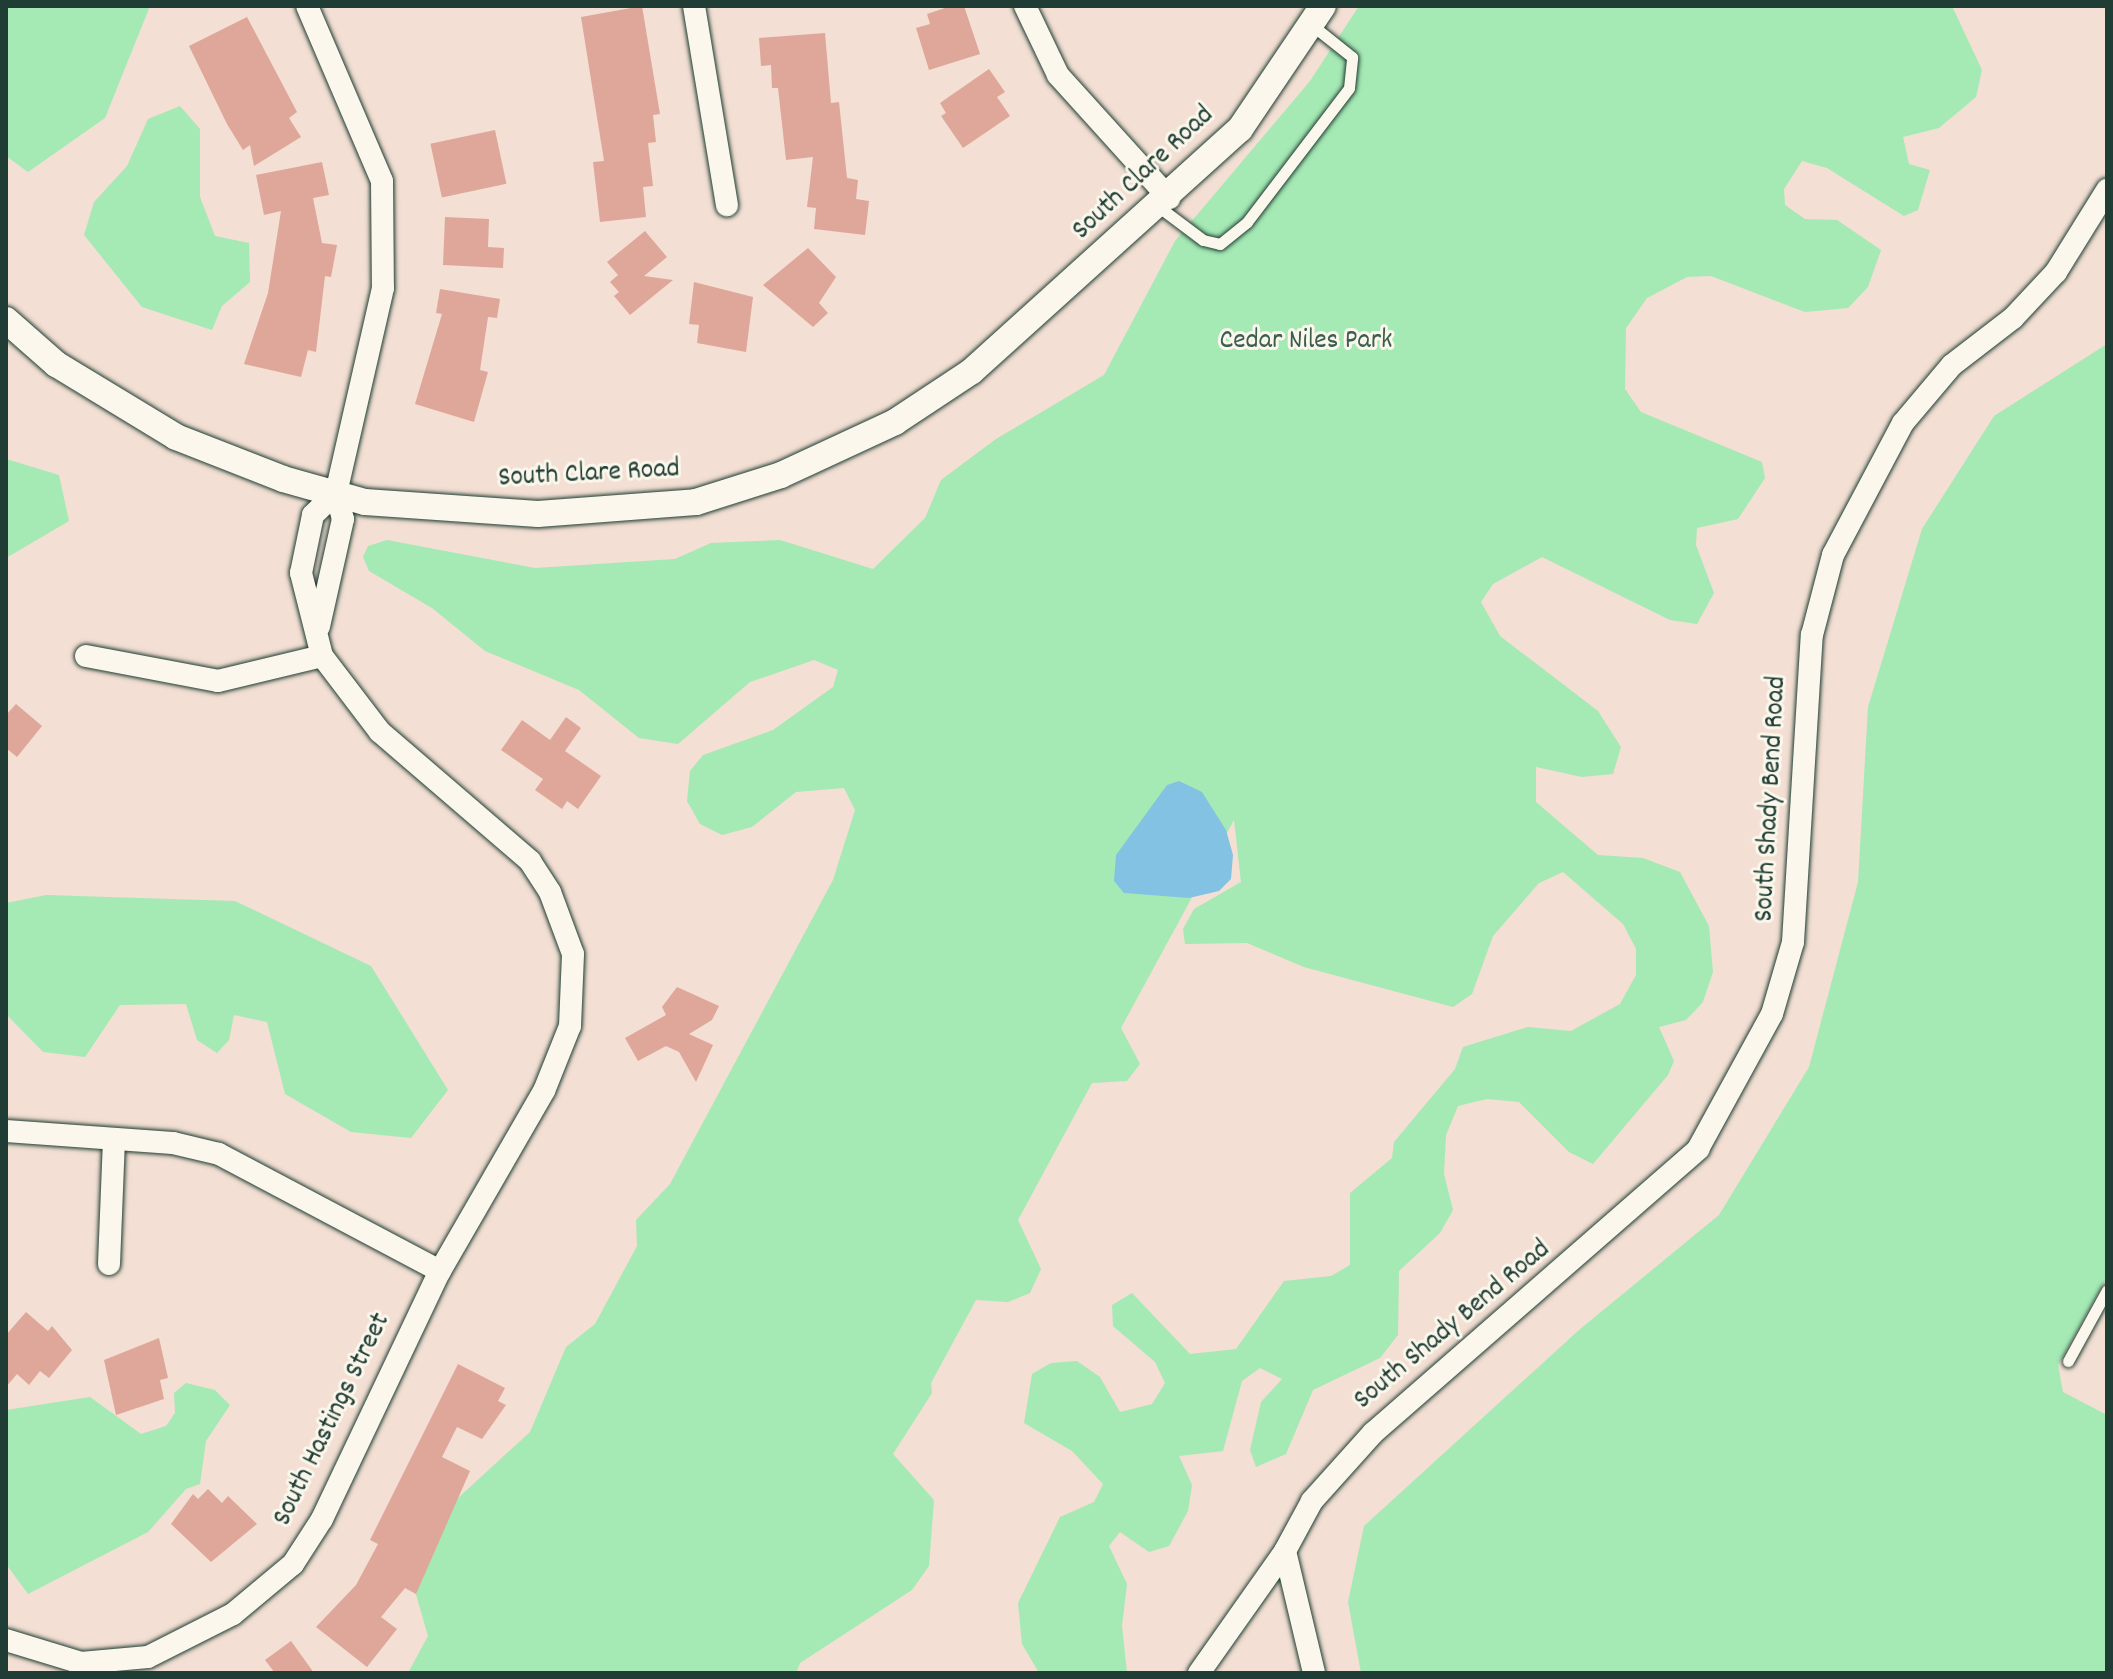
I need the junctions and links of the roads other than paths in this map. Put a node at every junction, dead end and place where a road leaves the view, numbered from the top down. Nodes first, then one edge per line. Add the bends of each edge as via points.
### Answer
1 (307, 6) edge
2 (694, 6) edge
3 (1025, 6) edge
4 (1318, 16) edge
5 (2107, 190) edge
6 (1164, 203) junction
7 (727, 205) dead end
8 (6, 320) edge
9 (336, 493) junction
10 (319, 626) junction
11 (86, 656) dead end
12 (322, 656) junction
13 (6, 1131) edge
14 (114, 1139) junction
15 (109, 1264) dead end
16 (440, 1271) junction
17 (2107, 1290) edge
18 (2068, 1361) dead end
19 (1285, 1551) junction
20 (6, 1640) edge
21 (1199, 1673) edge
22 (1314, 1673) edge

1 - 9 street via 382,181 383,288
2 - 7 street
3 - 6 street via 1058,75
4 - 6 street, South Clare Road via 1240,129
4 - 6 lane via 1352,57 1349,88 1247,222 1220,244 1203,240
5 - 19 street, South Shady Bend Road via 2056,272 2013,318 1952,365 1903,423 1833,555 1812,635 1793,942 1772,1014 1698,1149 1373,1433 1312,1501
6 - 9 street, South Clare Road via 972,371 895,422 781,475 696,502 538,514 472,513
8 - 9 street, South Clare Road via 56,364 176,437
9 - 10 street via 343,519
9 - 10 street via 313,515 301,573 304,600
10 - 12 street
11 - 12 street via 218,681
12 - 16 street, South Hastings Street via 380,732 530,861 550,892 573,954 572,1013 559,1060
13 - 14 street
14 - 15 street
14 - 16 street via 219,1154
16 - 20 street, South Hastings Street via 316,1531 273,1584 176,1648 118,1663 48,1657
17 - 18 lane
19 - 21 street, South Shady Bend Road
19 - 22 street

